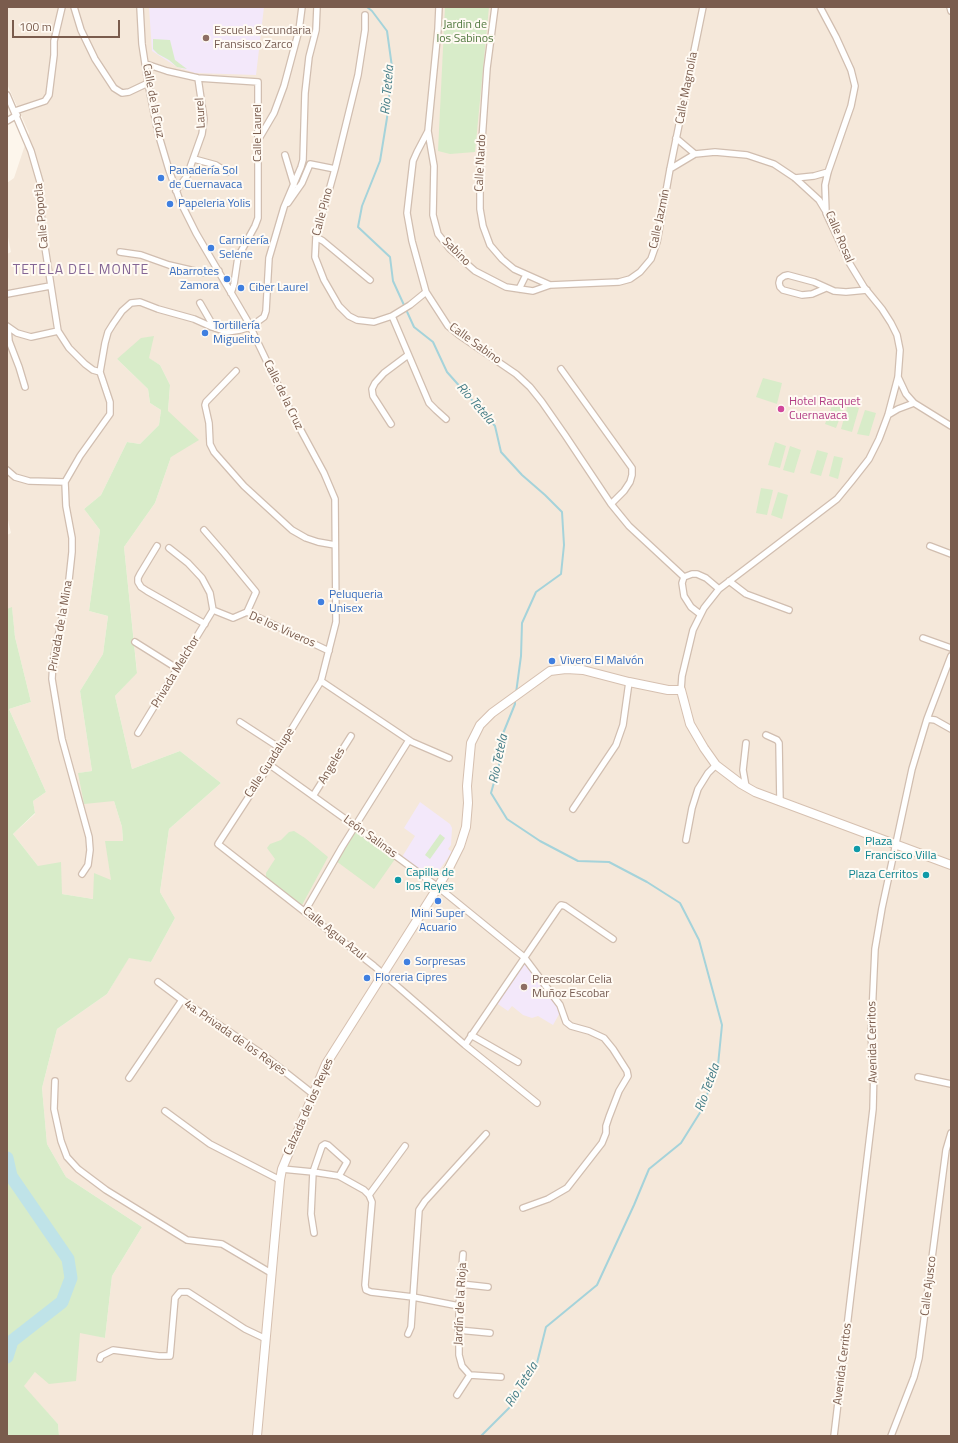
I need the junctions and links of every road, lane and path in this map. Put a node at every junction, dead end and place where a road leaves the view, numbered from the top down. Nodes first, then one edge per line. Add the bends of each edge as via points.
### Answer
1 (62, 7) edge
2 (74, 7) edge
3 (140, 7) edge
4 (302, 7) edge
5 (317, 7) edge
6 (439, 7) edge
7 (495, 7) edge
8 (703, 7) edge
9 (950, 7) edge
10 (819, 8) edge
11 (951, 10) edge
12 (365, 15) dead end
13 (146, 64) junction
14 (198, 78) junction
15 (148, 83) junction
16 (7, 95) edge
17 (16, 113) junction
18 (7, 121) edge
19 (428, 131) junction
20 (676, 138) junction
21 (257, 143) junction
22 (695, 154) junction
23 (285, 155) dead end
24 (194, 159) junction
25 (335, 169) junction
26 (670, 169) junction
27 (227, 172) dead end
28 (828, 172) junction
29 (795, 178) junction
30 (294, 185) junction
31 (176, 191) junction
32 (284, 207) junction
33 (826, 213) junction
34 (316, 237) junction
35 (120, 252) dead end
36 (219, 271) junction
37 (526, 275) junction
38 (370, 280) dead end
39 (550, 285) junction
40 (50, 286) junction
41 (826, 288) junction
42 (519, 289) junction
43 (867, 290) junction
44 (231, 292) junction
45 (426, 292) junction
46 (7, 294) edge
47 (200, 302) dead end
48 (394, 315) junction
49 (7, 327) edge
50 (212, 327) junction
51 (250, 327) junction
52 (58, 331) junction
53 (408, 355) junction
54 (561, 369) dead end
55 (100, 372) junction
56 (236, 372) dead end
57 (898, 377) junction
58 (25, 387) dead end
59 (914, 403) junction
60 (888, 415) junction
61 (446, 419) dead end
62 (391, 424) dead end
63 (951, 426) edge
64 (7, 470) edge
65 (65, 482) junction
66 (611, 504) junction
67 (204, 530) dead end
68 (335, 545) junction
69 (157, 546) dead end
70 (930, 546) dead end
71 (169, 548) dead end
72 (951, 554) edge
73 (684, 577) junction
74 (729, 581) junction
75 (718, 589) junction
76 (213, 610) junction
77 (789, 610) dead end
78 (247, 612) junction
79 (700, 614) junction
80 (205, 624) junction
81 (923, 638) dead end
82 (135, 642) dead end
83 (951, 648) edge
84 (329, 651) junction
85 (951, 656) edge
86 (178, 669) junction
87 (321, 681) junction
88 (629, 682) junction
89 (680, 690) junction
90 (927, 719) junction
91 (240, 722) dead end
92 (951, 729) edge
93 (138, 733) dead end
94 (766, 735) dead end
95 (351, 736) dead end
96 (409, 740) junction
97 (746, 743) dead end
98 (280, 748) junction
99 (449, 758) dead end
100 (270, 765) junction
101 (716, 766) junction
102 (746, 787) junction
103 (314, 796) junction
104 (780, 802) junction
105 (574, 809) dead end
106 (355, 826) junction
107 (686, 840) dead end
108 (218, 844) joint
109 (896, 845) junction
110 (951, 865) edge
111 (82, 874) dead end
112 (438, 887) junction
113 (305, 911) junction
114 (612, 939) dead end
115 (524, 957) junction
116 (383, 975) junction
117 (158, 982) dead end
118 (182, 1000) junction
119 (471, 1035) junction
120 (465, 1045) junction
121 (518, 1062) dead end
122 (918, 1077) dead end
123 (129, 1078) dead end
124 (55, 1081) dead end
125 (951, 1084) edge
126 (313, 1094) junction
127 (537, 1103) dead end
128 (165, 1111) dead end
129 (951, 1133) edge
130 (486, 1134) dead end
131 (405, 1146) dead end
132 (282, 1169) junction
133 (313, 1172) junction
134 (339, 1176) junction
135 (280, 1180) junction
136 (369, 1195) junction
137 (523, 1208) dead end
138 (314, 1233) dead end
139 (463, 1254) dead end
140 (271, 1273) junction
141 (461, 1284) junction
142 (488, 1287) dead end
143 (414, 1297) junction
144 (459, 1306) junction
145 (458, 1330) junction
146 (490, 1333) dead end
147 (408, 1334) dead end
148 (266, 1339) junction
149 (100, 1359) dead end
150 (470, 1375) junction
151 (501, 1377) dead end
152 (457, 1395) dead end
153 (257, 1436) edge
154 (834, 1436) edge
155 (891, 1436) edge

1 - 17 street via 54,41 49,95 44,101
2 - 15 street via 81,30 114,88 122,93 129,92
3 - 13 street, Calle de la Cruz
4 - 21 street via 284,86 274,114
5 - 30 street via 316,30 309,57 305,93 303,160
6 - 19 street, Calle Sabino
7 - 37 street, Calle Nardo via 487,68 480,209 490,245 502,259
8 - 20 street, Calle Magnolia
9 - 11 street
10 - 28 street, Calle Rosal via 833,30 855,86
12 - 25 street, Calle Pino via 358,75
13 - 14 street, Calle Laurel
13 - 15 street, Calle de la Cruz
14 - 21 street, Calle Laurel via 258,82
14 - 24 street, Laurel via 204,119
15 - 31 street, Calle de la Cruz via 158,133
16 - 17 street, Calle Popotla
17 - 18 street
17 - 40 street, Calle Popotla via 40,182 42,228
19 - 42 street, Sabino via 434,166 433,215 438,234 450,249 475,271 506,287
19 - 45 street, Calle Sabino via 413,161 407,213 413,247
20 - 22 street
20 - 26 street, Calle Magnolia
21 - 44 street, Calle Laurel via 258,218 238,257
22 - 26 street
22 - 29 street via 714,152 748,155 774,164
23 - 30 street
24 - 27 street via 216,165
24 - 31 street, Laurel via 187,176
25 - 32 street via 310,164 302,184
25 - 34 street, Calle Pino
26 - 39 street, Calle Jazmín via 657,242 651,259 640,272 630,279 619,282
28 - 29 street
28 - 33 street, Calle Rosal
29 - 33 street via 819,200
30 - 32 street
31 - 36 street, Calle de la Cruz
32 - 51 street via 269,258 266,311 262,319
33 - 43 street, Calle Rosal via 850,264
34 - 38 street
34 - 48 street, Calle Pino via 315,257 318,266 343,311 365,322 374,322
35 - 36 street via 141,255 199,272
36 - 44 street, Calle de la Cruz
37 - 39 street, Calle Nardo
37 - 42 street
39 - 42 street, Sabino via 533,291
40 - 46 street
40 - 52 street, Calle Popotla
41 - 41 street via 788,276 780,279 779,283 783,290 802,295
41 - 43 street via 846,292
43 - 57 street, Calle Rosal via 897,335 900,350
44 - 51 street, Calle de la Cruz
45 - 48 street, Calle Pino
45 - 66 street, Calle Sabino via 448,326 516,374 530,387
47 - 50 street
48 - 53 street
49 - 52 street via 31,337
49 - 58 street via 8,341
50 - 51 street via 227,332
50 - 55 street via 194,319 133,302 122,311 108,332
51 - 68 street, Calle de la Cruz via 333,494
52 - 55 street, Calle Popotla via 69,348 85,364
53 - 61 street via 429,403
53 - 62 street via 384,373 375,382 372,390 373,396
54 - 66 street via 632,468 630,482
55 - 65 street via 110,402 110,414
56 - 68 street via 205,405 210,444 214,452 244,486 292,530 306,538
57 - 59 street via 906,394
57 - 60 street, Calle Rosal
59 - 60 street
59 - 63 street
60 - 74 street, Calle Rosal via 869,459 837,499
64 - 65 street via 15,477 29,481
65 - 111 street, Privada de la Mina via 72,552 52,679 62,739 89,837 88,865
66 - 73 street, Calle Sabino via 629,526
67 - 78 street via 256,592
68 - 84 street, Calle de la Cruz via 336,622
69 - 80 street via 138,578 141,587
70 - 72 street
71 - 76 street via 202,578 210,593
73 - 75 street via 697,574
73 - 79 street via 684,596 690,606
74 - 75 street, Calle Rosal
74 - 77 street via 746,594
75 - 79 street, Calle Rosal
76 - 78 street, De los Viveros via 233,618
76 - 80 street, Privada Melchor
78 - 84 street, De los Viveros
79 - 89 street, Calle Rosal via 689,644
80 - 86 street, Privada Melchor
81 - 83 street
82 - 86 street
84 - 87 street, Calle de la Cruz
85 - 90 street, Avenida Cerritos
86 - 93 street, Privada Melchor
87 - 96 street
87 - 98 street, Calle Guadalupe
88 - 89 street, Calzada de los Reyes
88 - 105 street via 623,725 616,745
88 - 112 street, Calzada de los Reyes via 583,670 550,671 487,718 471,743 466,827 460,846
89 - 101 street via 694,732
90 - 92 street via 935,720
90 - 109 street, Avenida Cerritos via 912,769
91 - 98 street
94 - 104 street via 777,740 780,746
95 - 103 street, Angeles
96 - 99 street
96 - 106 street
97 - 102 street via 743,770
98 - 100 street, Calle Guadalupe
100 - 103 street, León Salinas
100 - 108 street, Calle Guadalupe
101 - 102 street
101 - 107 street via 698,789
102 - 104 street
103 - 106 street, León Salinas
104 - 109 street
106 - 112 street, León Salinas
106 - 113 street
108 - 113 street, Calle Agua Azul
109 - 110 street
109 - 154 street, Avenida Cerritos via 876,949 871,1037 874,1066 873,1109
112 - 115 street, León Salinas
112 - 116 street, Calzada de los Reyes
113 - 116 street, Calle Agua Azul
114 - 115 street via 561,905
115 - 119 street
115 - 137 street, León Salinas via 560,1005 566,1022 604,1038 628,1076 619,1091 602,1143 567,1188 548,1199
116 - 120 street, Calle Agua Azul
116 - 126 street, Calzada de los Reyes via 326,1064
117 - 118 street, 4a. Privada de los Reyes
118 - 123 street
118 - 126 street, 4a. Privada de los Reyes via 262,1053
119 - 120 street
119 - 121 street
120 - 127 street, Calle Agua Azul
122 - 125 street
124 - 140 street via 54,1108 61,1141 67,1157 78,1169 106,1190 187,1240 222,1244
126 - 132 street, Calzada de los Reyes
128 - 135 street via 210,1144
129 - 155 street, Calle Ajusco via 946,1150 920,1358
130 - 143 street via 418,1210
131 - 136 street
132 - 133 street
132 - 135 street, Calzada de los Reyes
133 - 134 street
133 - 134 street via 325,1144 347,1162
133 - 138 street via 311,1214
134 - 136 street
135 - 140 street, Calzada de los Reyes
136 - 143 street via 372,1202 366,1290
139 - 141 street, Jardín de la Rioja
140 - 148 street, Calzada de los Reyes
141 - 142 street
141 - 144 street, Jardín de la Rioja
143 - 144 street
143 - 147 street
144 - 145 street, Jardín de la Rioja
145 - 146 street
145 - 150 street, Jardín de la Rioja via 458,1355 462,1366
148 - 149 street via 245,1329 188,1292 180,1292 175,1298 170,1356 112,1350
148 - 153 street, Calzada de los Reyes
150 - 151 street
150 - 152 street

